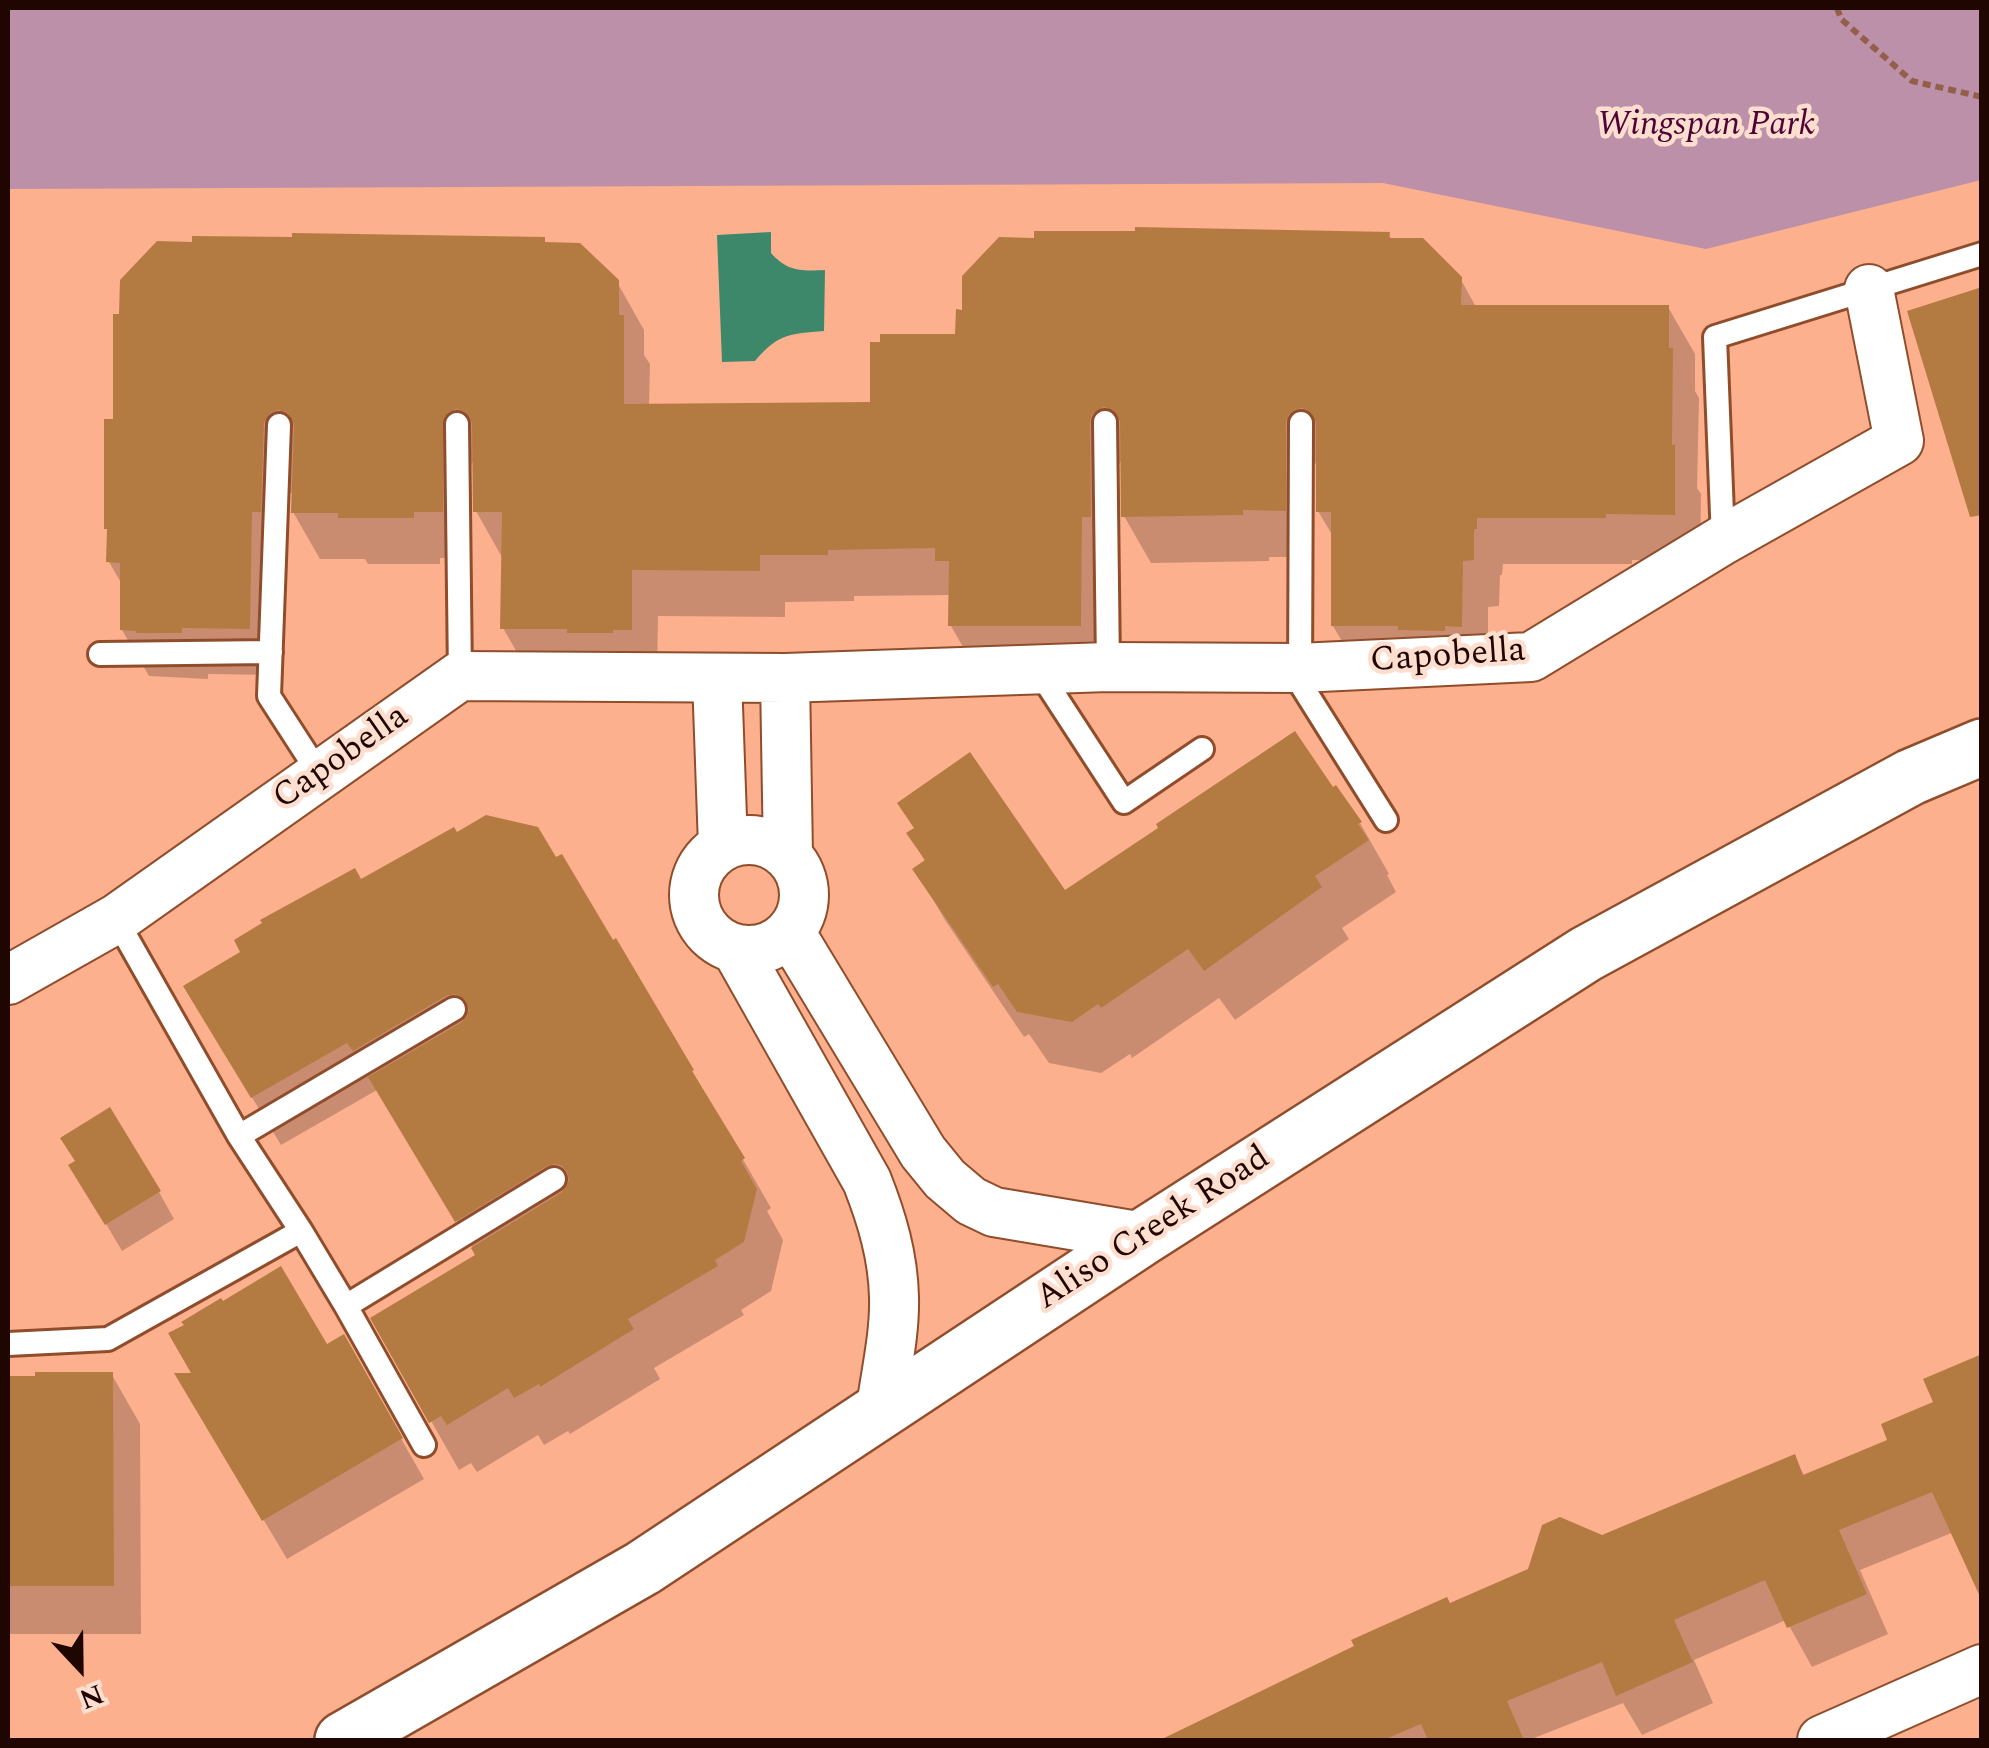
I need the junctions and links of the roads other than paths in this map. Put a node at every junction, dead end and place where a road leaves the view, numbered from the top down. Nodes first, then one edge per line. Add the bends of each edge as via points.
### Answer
1 (1982, 254) edge
2 (1869, 289) junction
3 (1105, 422) dead end
4 (1301, 423) dead end
5 (280, 424) dead end
6 (457, 424) dead end
7 (1722, 540) junction
8 (271, 652) junction
9 (100, 654) dead end
10 (1108, 667) junction
11 (1299, 668) junction
12 (1037, 669) junction
13 (460, 676) junction
14 (717, 678) junction
15 (785, 678) junction
16 (1982, 747) edge
17 (1202, 749) dead end
18 (320, 775) junction
19 (1386, 820) dead end
20 (723, 846) junction
21 (788, 856) junction
22 (116, 918) junction
23 (790, 932) junction
24 (736, 949) junction
25 (8, 980) edge
26 (454, 1009) dead end
27 (239, 1136) junction
28 (554, 1180) dead end
29 (301, 1231) junction
30 (1142, 1237) junction
31 (346, 1306) junction
32 (8, 1344) edge
33 (882, 1408) junction
34 (424, 1445) dead end
35 (1982, 1669) edge
36 (343, 1740) edge
37 (1822, 1740) edge

1 - 2 lane
2 - 7 street, Capobella via 1899,440
2 - 7 lane via 1714,336
3 - 10 lane
4 - 11 lane
5 - 8 lane
6 - 13 lane
7 - 11 street, Capobella via 1531,657
8 - 9 lane
8 - 18 lane via 269,696
10 - 11 street, Capobella
10 - 12 street, Capobella
11 - 19 lane via 1300,682
12 - 15 street, Capobella
12 - 17 lane via 1124,802
13 - 14 street, Capobella
13 - 18 street, Capobella
14 - 15 street, Capobella
14 - 20 street
15 - 21 street
16 - 30 main road, Aliso Creek Road via 1911,777 1586,954
18 - 22 street, Capobella
20 - 21 street via 757,840
20 - 24 street via 700,870 694,902 708,932
21 - 23 street via 804,893
22 - 25 street, Capobella
22 - 27 lane
23 - 24 street via 765,948
23 - 30 street via 945,1179 994,1212
24 - 33 street via 881,1217 894,1300
26 - 27 lane
27 - 29 lane
28 - 31 lane
29 - 31 lane
29 - 32 lane via 108,1339
30 - 33 main road, Aliso Creek Road
31 - 34 lane
33 - 36 main road, Aliso Creek Road via 643,1568
35 - 37 street

